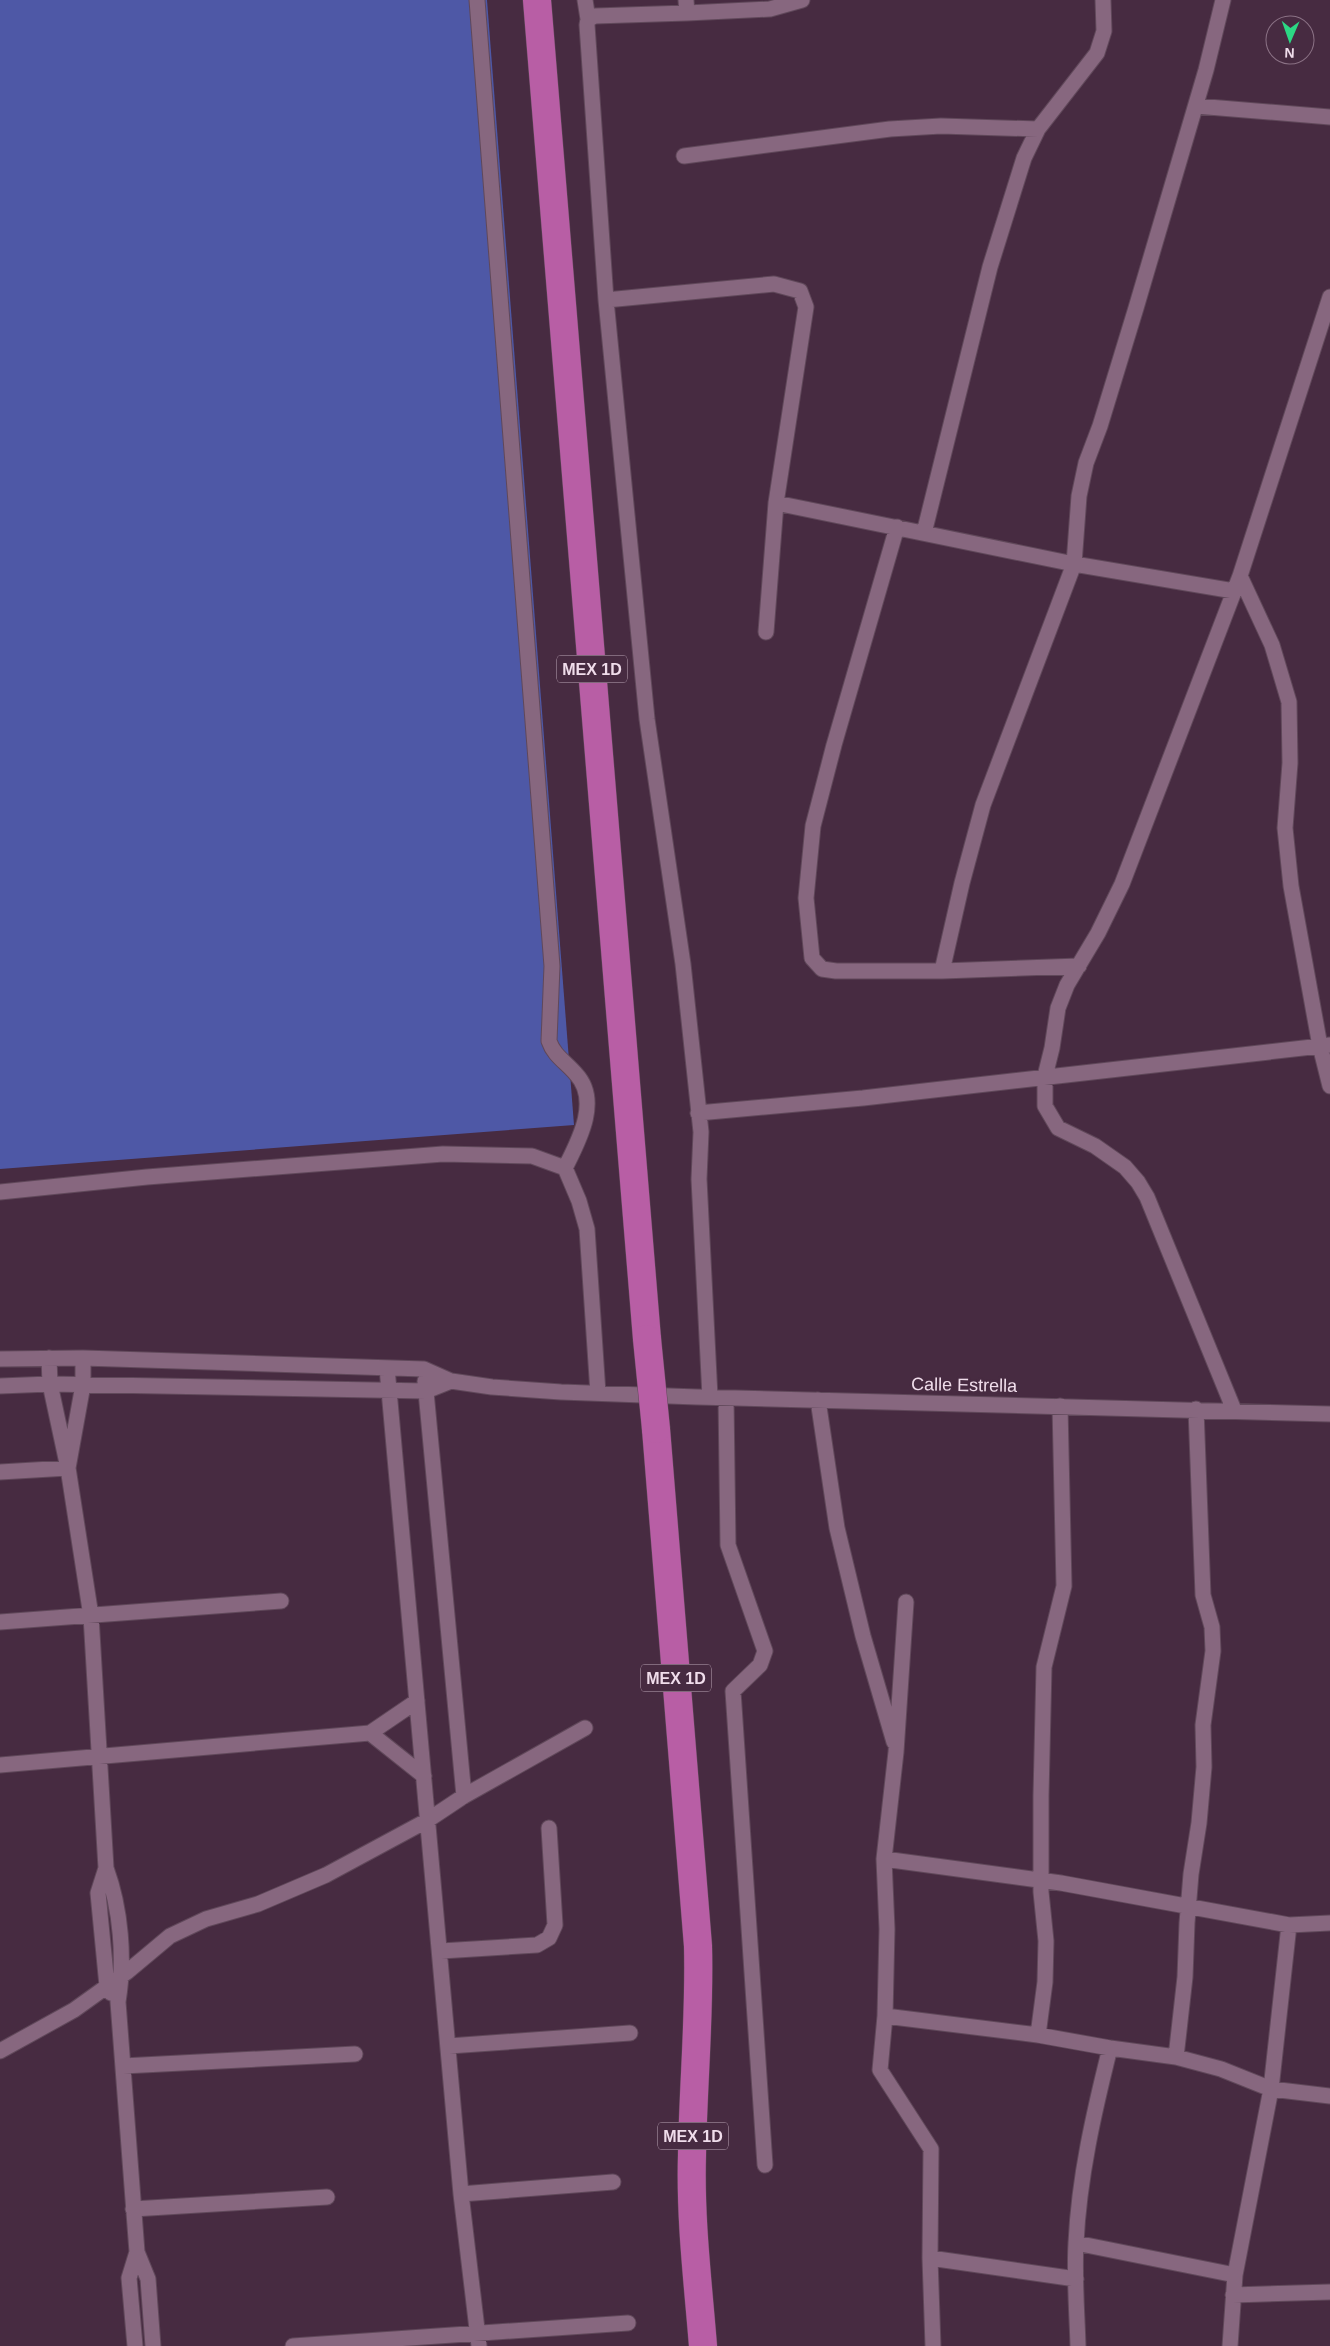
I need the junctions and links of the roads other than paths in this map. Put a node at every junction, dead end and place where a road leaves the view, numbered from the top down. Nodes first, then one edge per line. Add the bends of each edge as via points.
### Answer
1 (477, 0) edge
2 (537, 0) edge
3 (585, 0) edge
4 (802, 0) edge
5 (1103, 0) edge
6 (1223, 0) edge
7 (686, 6) edge
8 (588, 19) junction
9 (1196, 106) junction
10 (1330, 117) edge
11 (1038, 129) junction
12 (684, 156) dead end
13 (1330, 297) edge
14 (606, 300) junction
15 (776, 503) junction
16 (897, 527) junction
17 (924, 533) junction
18 (1074, 564) junction
19 (1240, 576) junction
20 (1234, 591) junction
21 (766, 632) dead end
22 (1079, 966) junction
23 (942, 971) junction
24 (1325, 1045) edge
25 (1045, 1076) junction
26 (1330, 1086) edge
27 (698, 1113) junction
28 (565, 1168) junction
29 (0, 1192) edge
30 (49, 1358) junction
31 (83, 1358) junction
32 (0, 1359) edge
33 (387, 1368) junction
34 (424, 1369) junction
35 (451, 1381) junction
36 (50, 1384) junction
37 (83, 1385) junction
38 (0, 1386) edge
39 (388, 1390) junction
40 (426, 1391) junction
41 (598, 1393) junction
42 (710, 1397) junction
43 (726, 1398) junction
44 (818, 1400) junction
45 (1060, 1406) junction
46 (1196, 1409) junction
47 (1234, 1410) junction
48 (1330, 1414) edge
49 (68, 1468) junction
50 (0, 1472) edge
51 (281, 1601) dead end
52 (906, 1602) dead end
53 (91, 1616) junction
54 (0, 1622) edge
55 (417, 1701) junction
56 (585, 1728) dead end
57 (370, 1733) junction
58 (896, 1752) junction
59 (99, 1756) junction
60 (0, 1765) edge
61 (424, 1776) junction
62 (464, 1796) junction
63 (428, 1820) junction
64 (548, 1828) dead end
65 (884, 1859) junction
66 (106, 1868) junction
67 (1042, 1881) junction
68 (1189, 1905) junction
69 (1330, 1924) edge
70 (1289, 1925) junction
71 (440, 1950) junction
72 (123, 1975) junction
73 (107, 1986) junction
74 (118, 2002) junction
75 (885, 2016) junction
76 (630, 2033) dead end
77 (1038, 2035) junction
78 (450, 2046) junction
79 (1110, 2048) junction
80 (0, 2051) edge
81 (354, 2054) dead end
82 (1176, 2057) junction
83 (123, 2066) junction
84 (1271, 2089) junction
85 (1330, 2096) edge
86 (765, 2165) dead end
87 (613, 2182) dead end
88 (462, 2194) junction
89 (327, 2198) dead end
90 (133, 2209) junction
91 (1076, 2243) junction
92 (136, 2252) junction
93 (930, 2258) junction
94 (1235, 2275) junction
95 (1076, 2280) junction
96 (1330, 2292) edge
97 (1233, 2295) junction
98 (628, 2323) dead end
99 (479, 2339) edge
100 (134, 2346) edge
101 (153, 2346) edge
102 (293, 2346) edge
103 (703, 2346) edge
104 (933, 2346) edge
105 (1078, 2346) edge
106 (1230, 2346) edge

1 - 28 street via 552,966 549,1041 552,1050 580,1079 586,1097 584,1128
2 - 103 highway, MEX 1D, bridge via 698,1946 692,2156
3 - 8 street
4 - 7 street via 770,9
5 - 11 street via 1104,31 1097,52
6 - 9 street
7 - 8 street
8 - 14 street
9 - 10 street
9 - 18 street via 1086,463 1079,496
11 - 12 street via 941,126 890,129
11 - 17 street via 1024,158 990,267
13 - 19 street
14 - 15 street via 774,284 800,291 806,307
14 - 27 street via 647,719 683,964
15 - 16 street
15 - 21 street
16 - 17 street
16 - 23 street via 813,826 806,898 812,958 822,969 836,971
17 - 18 street
18 - 20 street
18 - 23 street via 983,805
19 - 20 street
19 - 24 street via 1272,645 1289,702 1290,763 1285,828 1291,886
20 - 22 street via 1122,884
22 - 23 street
22 - 25 street via 1058,1008
24 - 25 street
24 - 26 street
25 - 27 street via 863,1098
25 - 47 street via 1046,1106 1058,1128 1095,1146 1124,1167 1147,1197
27 - 42 street
28 - 29 street via 532,1156 443,1154 156,1176
28 - 41 street via 587,1228
30 - 31 street
30 - 32 street
30 - 36 street
31 - 33 street
31 - 37 street
33 - 34 street
33 - 39 street
34 - 35 street
34 - 40 street
35 - 40 street
35 - 41 street, Calle Estrella
36 - 37 street
36 - 38 street
36 - 49 street
37 - 39 street
37 - 49 street
39 - 40 street
39 - 55 street
40 - 62 street
41 - 42 street, Calle Estrella
42 - 43 street, Calle Estrella
43 - 44 street, Calle Estrella
43 - 86 street via 728,1545 765,1650 760,1665 733,1691
44 - 45 street, Calle Estrella
44 - 58 street via 837,1528
45 - 46 street, Calle Estrella
45 - 67 street via 1064,1586 1044,1667
46 - 47 street, Calle Estrella
46 - 68 street via 1203,1595 1212,1626 1214,1651 1203,1725 1204,1767
47 - 48 street, Calle Estrella
49 - 50 street
49 - 53 street
51 - 53 street
52 - 58 street
53 - 54 street
53 - 59 street
55 - 57 street
55 - 61 street
56 - 62 street
57 - 59 street
57 - 61 street
58 - 65 street
59 - 60 street
59 - 66 street
61 - 63 street
62 - 63 street
63 - 71 street
63 - 72 street via 326,1875 258,1904 190,1925 170,1936
64 - 71 street via 555,1925 549,1938 537,1945
65 - 67 street
65 - 75 street via 887,1929
66 - 72 street via 116,1893
66 - 73 street via 98,1894
67 - 68 street
67 - 77 street via 1045,1982
68 - 70 street
68 - 82 street
69 - 70 street
70 - 84 street
71 - 78 street
72 - 73 street
72 - 74 street
73 - 74 street
73 - 80 street via 74,2010
74 - 83 street
75 - 77 street
75 - 93 street via 880,2070 931,2149
76 - 78 street
77 - 79 street
78 - 88 street
79 - 82 street
79 - 91 street via 1084,2164
81 - 83 street
82 - 84 street via 1221,2069
83 - 90 street
84 - 85 street
84 - 94 street
87 - 88 street
88 - 99 street
89 - 90 street
90 - 92 street
91 - 94 street
91 - 95 street
92 - 100 street via 129,2278
92 - 101 street via 148,2279
93 - 95 street
93 - 104 street
94 - 97 street
95 - 105 street
96 - 97 street
97 - 106 street
98 - 99 street
99 - 102 street

